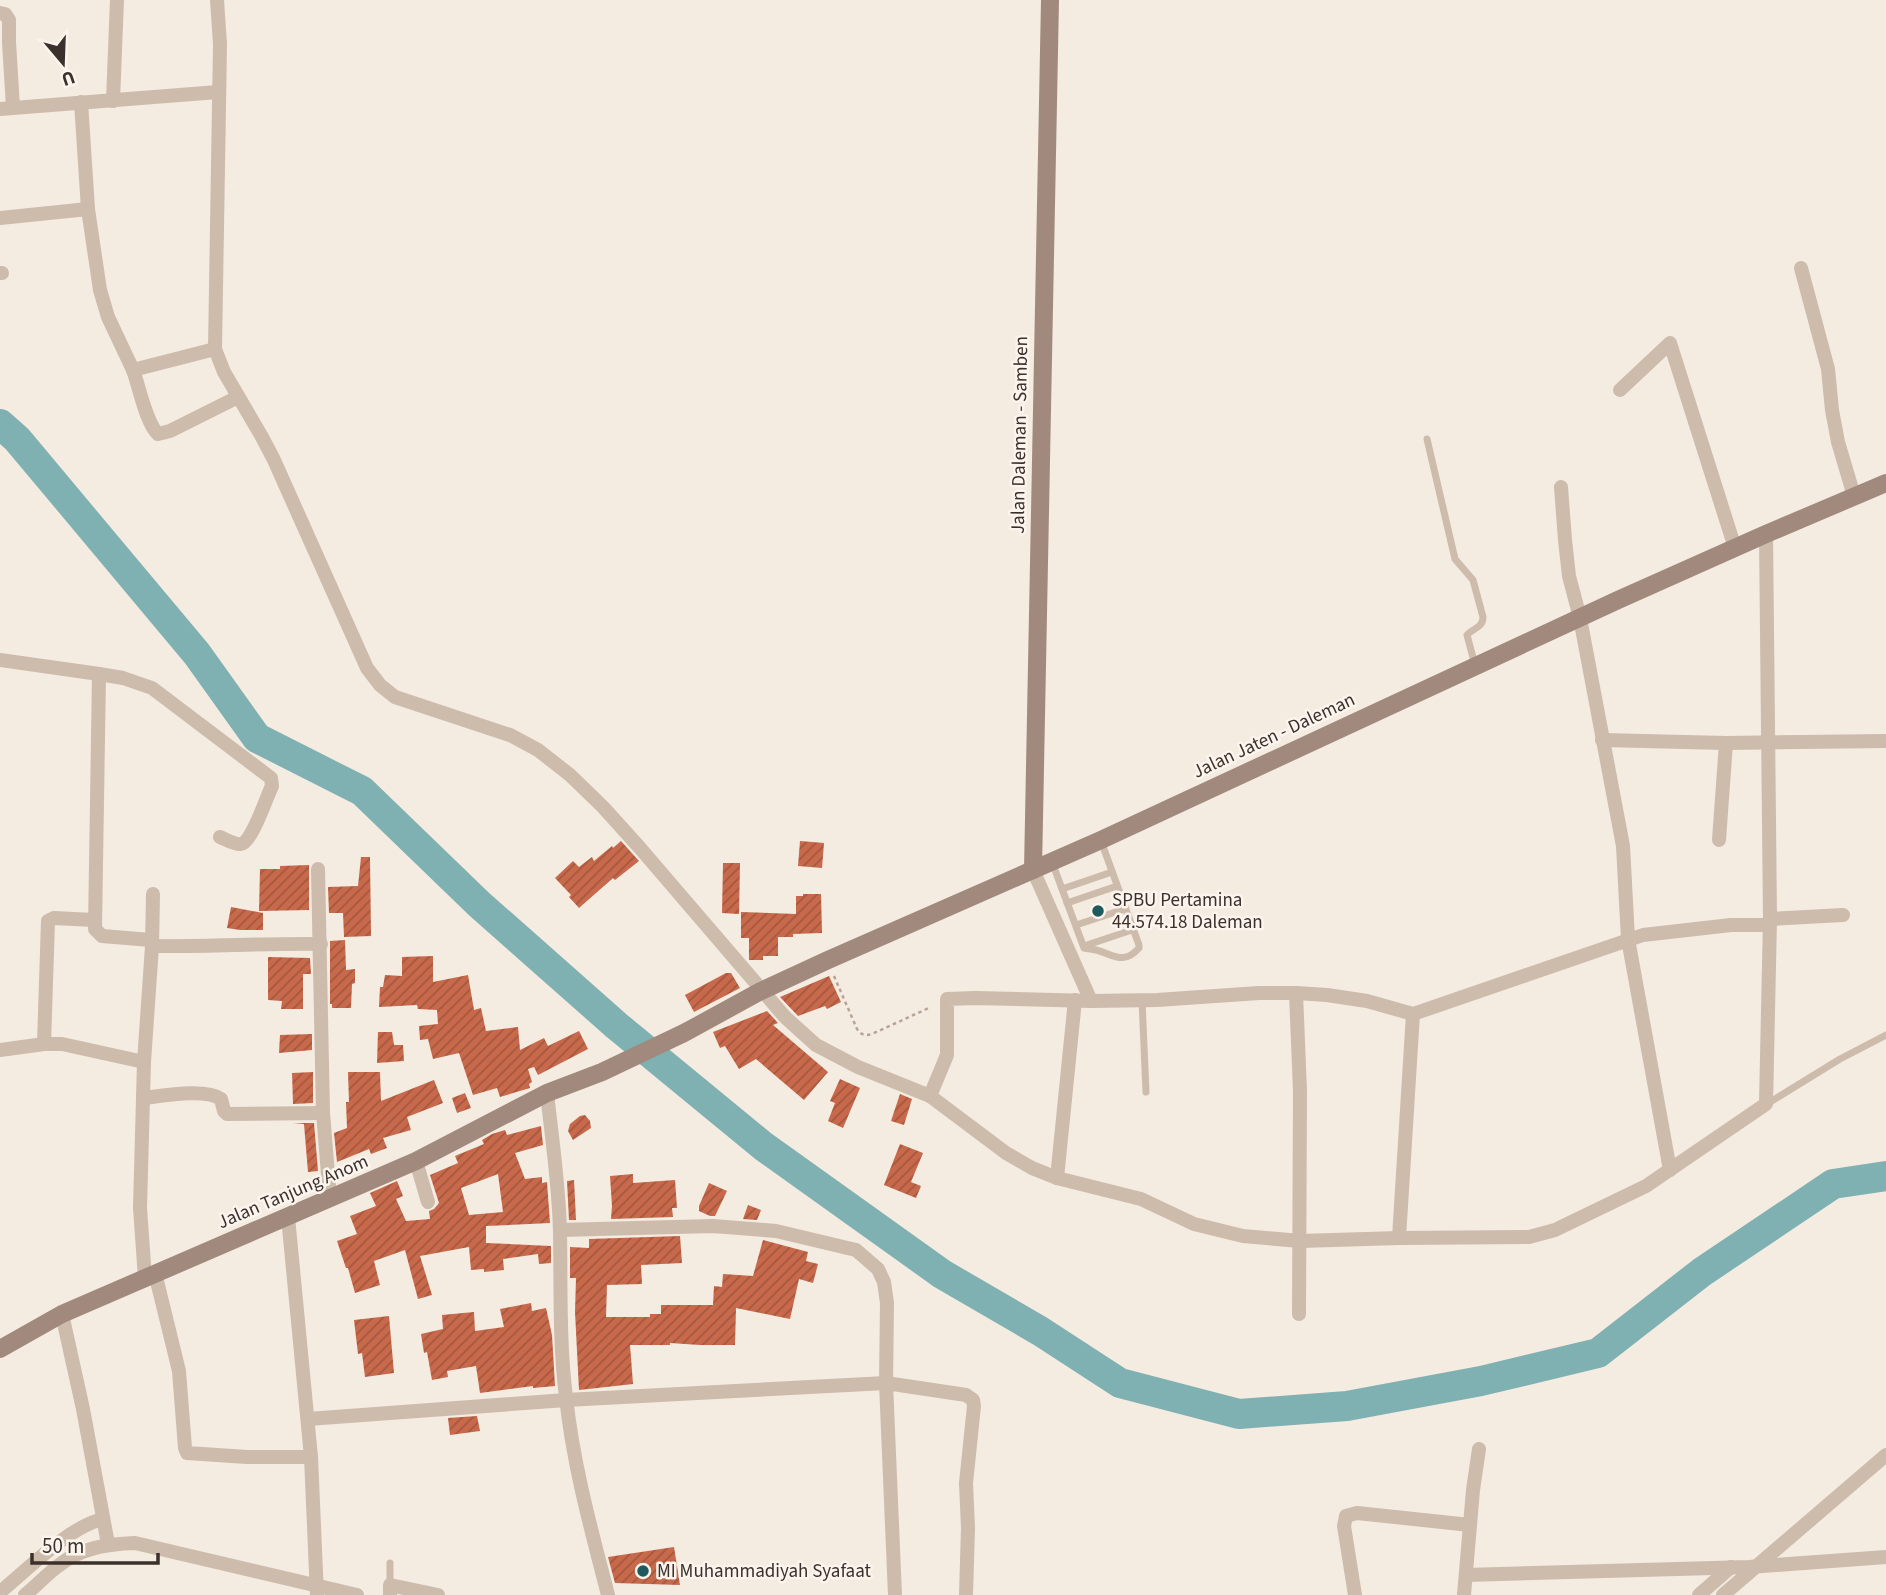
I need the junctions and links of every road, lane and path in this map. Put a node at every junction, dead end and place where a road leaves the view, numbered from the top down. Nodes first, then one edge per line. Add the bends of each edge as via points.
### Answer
1 (117, 0) edge
2 (217, 0) edge
3 (1050, 0) edge
4 (0, 13) edge
5 (218, 92) junction
6 (113, 100) junction
7 (81, 103) junction
8 (6, 108) edge
9 (88, 209) junction
10 (0, 218) edge
11 (1801, 268) dead end
12 (215, 349) junction
13 (133, 370) junction
14 (1620, 390) dead end
15 (238, 397) junction
16 (1427, 439) dead end
17 (1886, 483) edge
18 (1561, 487) dead end
19 (1854, 496) junction
20 (1766, 534) junction
21 (1735, 548) junction
22 (1580, 618) junction
23 (0, 660) edge
24 (1475, 666) junction
25 (99, 674) junction
26 (1602, 740) junction
27 (1886, 741) edge
28 (1726, 743) junction
29 (1768, 743) junction
30 (219, 837) dead end
31 (1101, 840) junction
32 (1719, 840) dead end
33 (1052, 862) junction
34 (318, 869) dead end
35 (1033, 870) junction
36 (1112, 872) junction
37 (1117, 886) junction
38 (1062, 889) junction
39 (153, 894) dead end
40 (1068, 903) junction
41 (1125, 909) junction
42 (1843, 915) dead end
43 (94, 920) junction
44 (1769, 922) junction
45 (1076, 925) junction
46 (1132, 930) junction
47 (1628, 939) junction
48 (151, 943) junction
49 (321, 944) junction
50 (1084, 946) junction
51 (828, 960) junction
52 (761, 991) junction
53 (1296, 993) junction
54 (947, 999) junction
55 (1075, 1000) junction
56 (1142, 1000) junction
57 (1091, 1001) junction
58 (1413, 1014) junction
59 (1886, 1035) edge
60 (44, 1044) junction
61 (0, 1050) edge
62 (144, 1062) junction
63 (602, 1072) joint
64 (1146, 1092) dead end
65 (547, 1093) junction
66 (930, 1096) junction
67 (143, 1098) junction
68 (1766, 1104) junction
69 (323, 1113) junction
70 (416, 1161) junction
71 (1671, 1170) junction
72 (1057, 1174) junction
73 (330, 1199) junction
74 (428, 1202) dead end
75 (288, 1217) junction
76 (559, 1230) junction
77 (1399, 1233) junction
78 (1300, 1237) junction
79 (150, 1276) junction
80 (62, 1314) junction
81 (1299, 1314) dead end
82 (0, 1349) edge
83 (886, 1382) junction
84 (566, 1400) junction
85 (308, 1419) junction
86 (1479, 1449) dead end
87 (1886, 1454) edge
88 (310, 1457) junction
89 (103, 1522) junction
90 (1470, 1525) junction
91 (108, 1542) junction
92 (1886, 1557) edge
93 (390, 1563) dead end
94 (1743, 1567) junction
95 (1466, 1575) junction
96 (316, 1584) edge
97 (390, 1589) edge
98 (0, 1592) edge
99 (1730, 1592) edge
100 (25, 1595) edge
101 (357, 1595) edge
102 (438, 1595) edge
103 (608, 1595) edge
104 (895, 1595) edge
105 (966, 1595) edge
106 (1355, 1595) edge
107 (1464, 1595) edge
108 (1699, 1595) edge

1 - 6 street
2 - 5 street
3 - 35 main road, Jalan Daleman - Samben
4 - 8 street via 9,20
5 - 6 street
5 - 12 street
6 - 7 street
7 - 8 street
7 - 9 street
9 - 10 street
9 - 13 street via 103,304
11 - 19 street
12 - 13 street
12 - 15 street
13 - 15 street via 158,434
14 - 21 street via 1670,343
15 - 52 street via 262,437 367,668 380,685 395,697 510,735 570,775 640,848
16 - 24 lane via 1455,559 1474,580 1483,617 1467,635
17 - 19 main road, Jalan Jaten - Daleman
18 - 22 street via 1569,576
19 - 20 main road, Jalan Jaten - Daleman
20 - 21 main road, Jalan Jaten - Daleman
20 - 29 street
21 - 22 main road, Jalan Jaten - Daleman
22 - 24 main road, Jalan Jaten - Daleman
22 - 26 street
23 - 25 street
24 - 31 main road, Jalan Jaten - Daleman
25 - 30 street via 152,688 271,778 272,786 245,843
25 - 43 street
26 - 28 street
26 - 47 street via 1623,846
27 - 29 street
28 - 29 street
28 - 32 street
29 - 44 street
31 - 33 main road, Jalan Jaten - Daleman
31 - 36 lane
33 - 35 main road, Jalan Jaten - Daleman
33 - 38 lane
34 - 49 street
35 - 51 main road, Jalan Jaten - Daleman
35 - 57 street
36 - 37 lane
36 - 38 lane
37 - 40 lane
37 - 41 lane
38 - 40 lane
39 - 48 street
40 - 45 lane
41 - 45 lane
41 - 46 lane
42 - 44 street
43 - 48 street via 102,936
43 - 60 street via 48,921
44 - 47 street
44 - 68 street
45 - 50 lane
46 - 50 lane
46 - 50 lane via 1139,945 1131,955 1115,958
47 - 58 street
47 - 71 street
48 - 49 street via 198,947
48 - 62 street
49 - 69 street
51 - 52 main road, Jalan Jaten - Daleman
51 - 54 path via 857,1029 866,1036
52 - 63 main road, Jalan Jaten - Daleman
52 - 66 street via 816,1045
53 - 56 street
53 - 58 street via 1367,1001
53 - 78 street
54 - 55 street
54 - 66 street via 947,1055
55 - 57 street
55 - 72 street
56 - 57 street
56 - 64 lane
58 - 77 street
59 - 68 lane
60 - 61 street
60 - 62 street
62 - 67 street
63 - 65 main road, Jalan Tanjung Anom
65 - 70 main road, Jalan Tanjung Anom
65 - 76 street
66 - 72 street via 1006,1153 1032,1168
67 - 69 street via 209,1094 221,1099 227,1114
67 - 79 street via 140,1208
68 - 71 street
69 - 73 street
70 - 73 main road, Jalan Tanjung Anom
70 - 74 street
71 - 77 street via 1542,1234 1520,1238
72 - 78 street via 1153,1204 1194,1224 1243,1236
73 - 75 main road, Jalan Tanjung Anom
75 - 79 main road, Jalan Tanjung Anom
75 - 85 street
76 - 83 street via 713,1226 776,1231 856,1250 878,1269 884,1282
76 - 84 street via 559,1321
77 - 78 street
78 - 81 street
79 - 80 main road, Jalan Tanjung Anom
79 - 88 street via 179,1371 187,1453
80 - 82 main road, Jalan Tanjung Anom
80 - 89 street
83 - 84 street
83 - 104 street
83 - 105 street via 973,1400 966,1483
84 - 85 street
84 - 103 street via 579,1483
85 - 88 street
86 - 90 street
87 - 94 street
88 - 96 street
89 - 91 street
89 - 98 street via 76,1529
90 - 95 street
90 - 106 street via 1357,1513 1346,1516
91 - 96 street
91 - 100 street via 60,1564
92 - 94 street
93 - 97 lane
94 - 95 street
94 - 99 street
94 - 108 street
95 - 107 street
96 - 101 street
97 - 102 street

